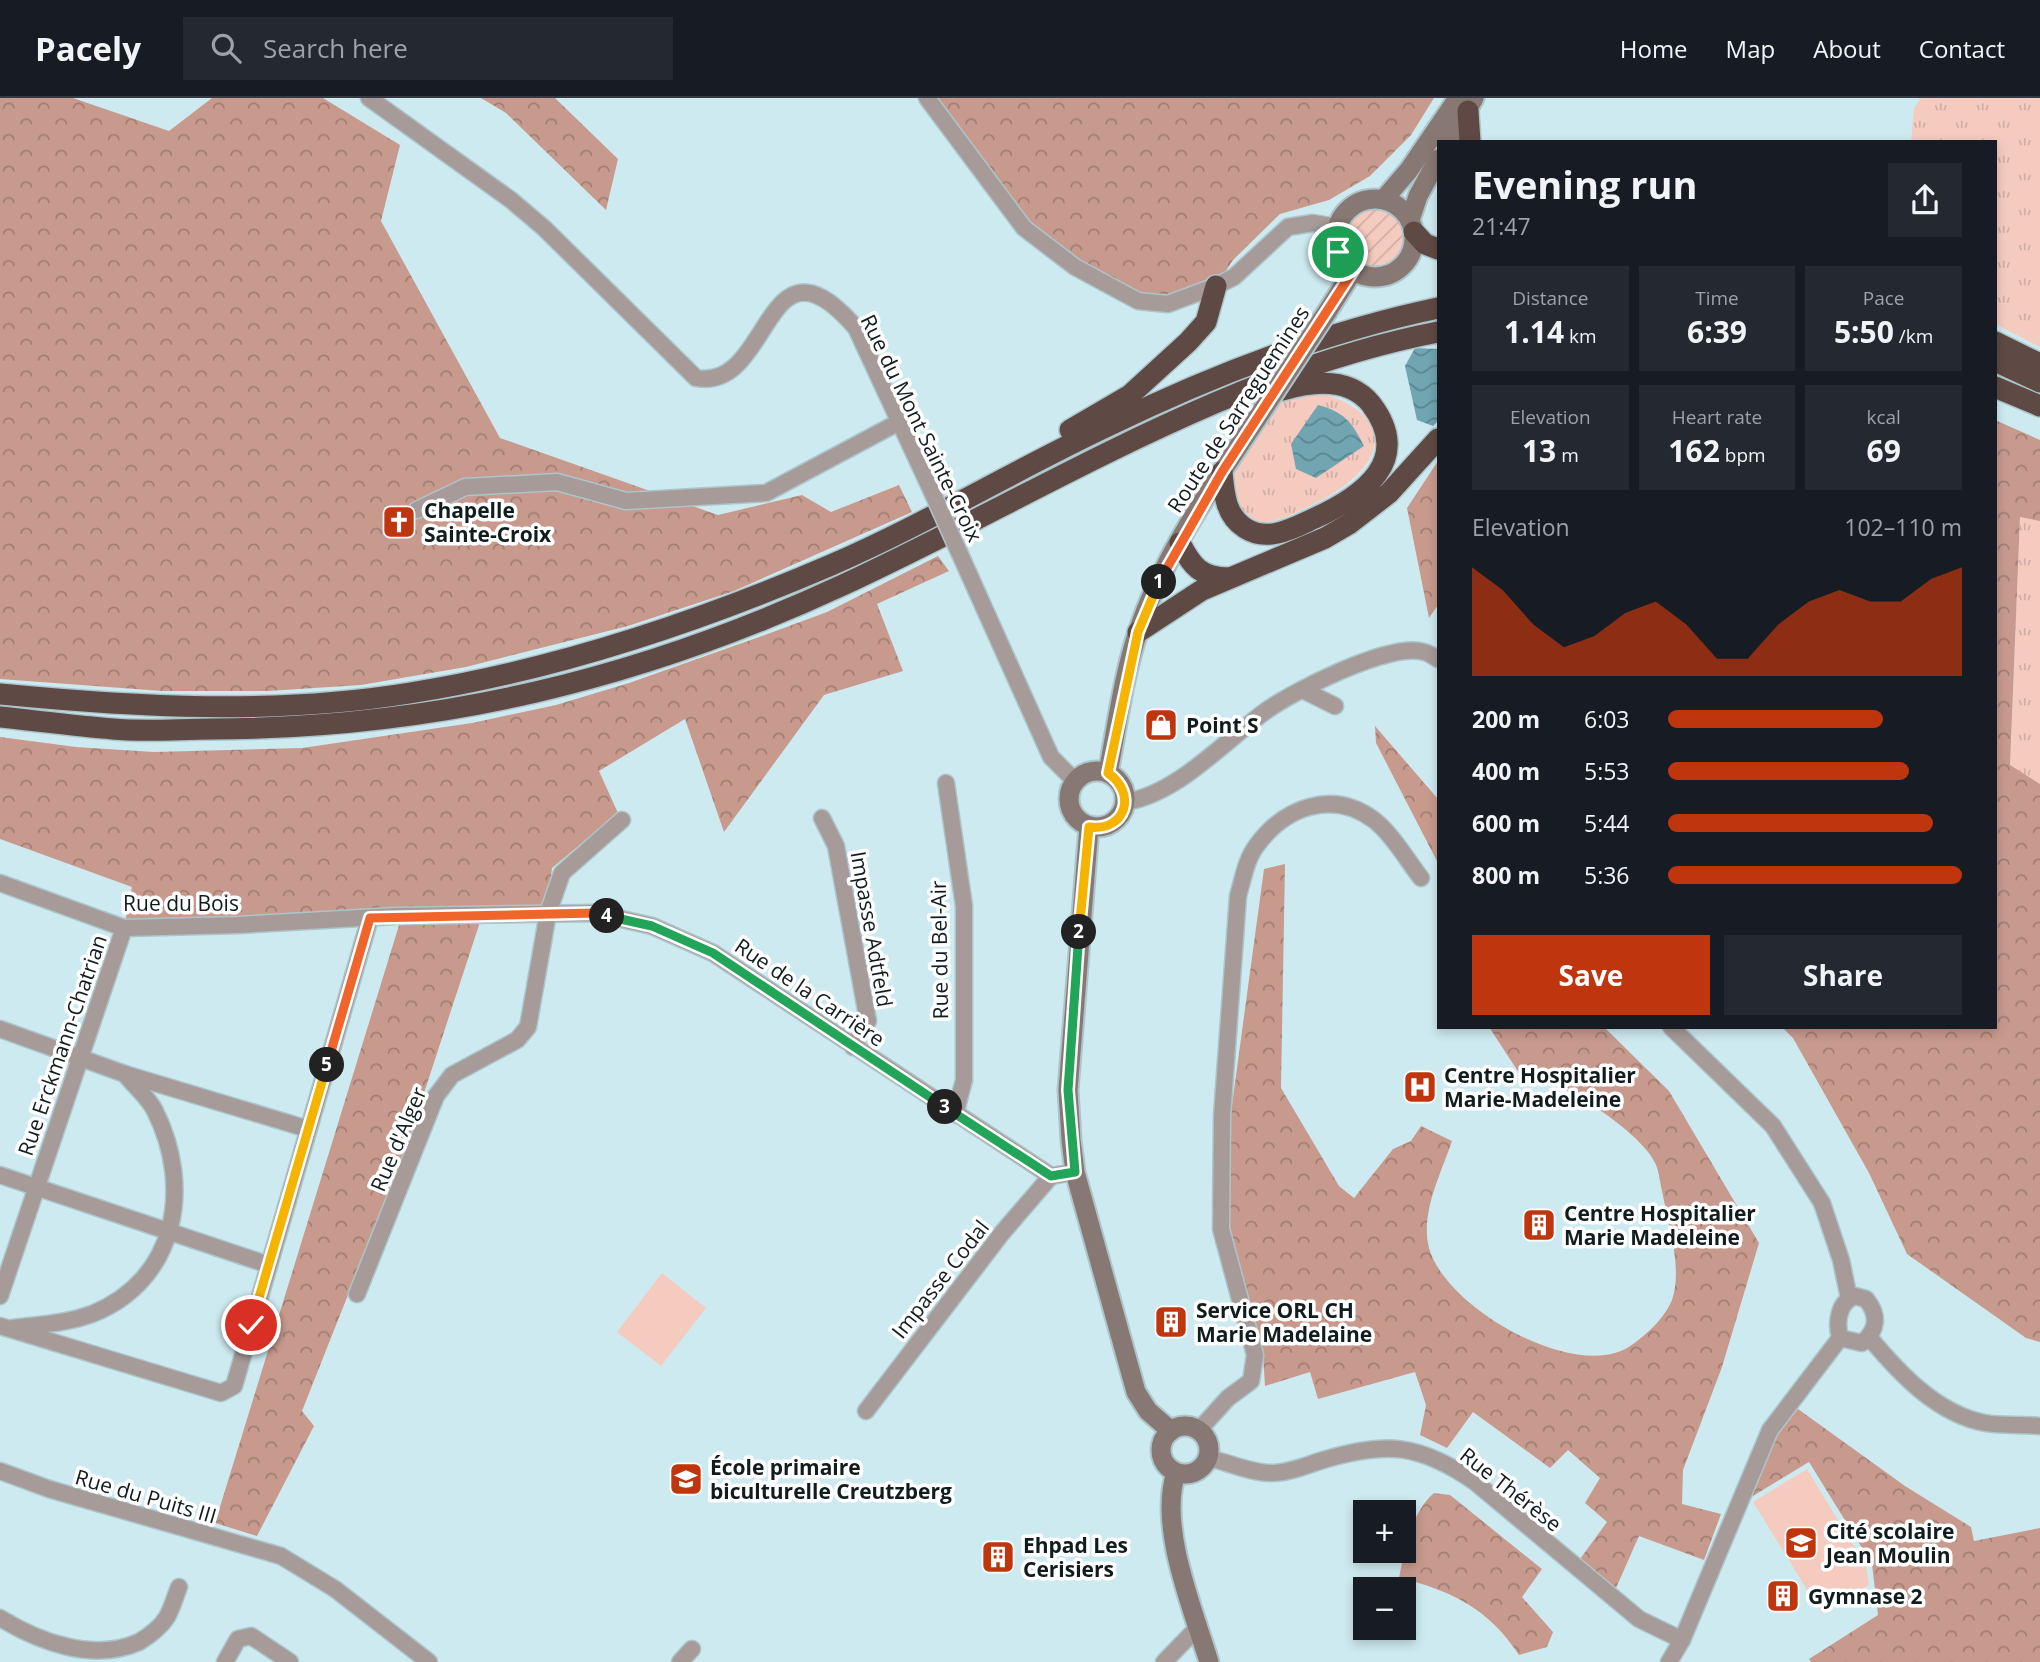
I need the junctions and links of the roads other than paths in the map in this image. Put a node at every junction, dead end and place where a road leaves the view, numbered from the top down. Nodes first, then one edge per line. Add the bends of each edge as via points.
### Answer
1 (369, 98) edge
2 (927, 98) edge
3 (1464, 102) edge
4 (1450, 140) edge
5 (1469, 140) edge
6 (1437, 161) edge
7 (1384, 199) junction
8 (1412, 226) junction
9 (1337, 227) junction
10 (1437, 249) edge
11 (1353, 271) junction
12 (1216, 286) junction
13 (1437, 308) edge
14 (1437, 332) edge
15 (1997, 343) edge
16 (1997, 362) edge
17 (2040, 364) edge
18 (2040, 382) edge
19 (1997, 388) edge
20 (1247, 389) junction
21 (2040, 406) edge
22 (899, 422) junction
23 (1437, 440) edge
24 (1222, 472) junction
25 (994, 483) junction
26 (417, 510) dead end
27 (1180, 543) junction
28 (1228, 578) junction
29 (1138, 632) junction
30 (1437, 658) edge
31 (1328, 677) junction
32 (1303, 690) junction
33 (0, 694) edge
34 (0, 717) edge
35 (1108, 773) junction
36 (1075, 781) junction
37 (946, 783) dead end
38 (1126, 802) junction
39 (822, 818) dead end
40 (622, 820) dead end
41 (1089, 827) junction
42 (1421, 878) dead end
43 (0, 883) edge
44 (548, 914) junction
45 (370, 918) junction
46 (124, 928) junction
47 (0, 1029) edge
48 (1673, 1029) edge
49 (853, 1047) junction
50 (80, 1058) junction
51 (125, 1074) junction
52 (955, 1114) junction
53 (308, 1129) junction
54 (1075, 1172) junction
55 (0, 1175) edge
56 (1051, 1176) junction
57 (36, 1188) junction
58 (169, 1233) junction
59 (269, 1265) junction
60 (357, 1294) dead end
61 (0, 1296) edge
62 (1849, 1298) junction
63 (4, 1328) edge
64 (1869, 1337) junction
65 (1840, 1338) junction
66 (866, 1411) dead end
67 (2040, 1426) edge
68 (1199, 1430) junction
69 (1171, 1431) junction
70 (1208, 1458) junction
71 (0, 1471) edge
72 (1176, 1473) junction
73 (179, 1587) dead end
74 (0, 1618) edge
75 (1199, 1626) junction
76 (1682, 1640) junction
77 (692, 1648) dead end
78 (97, 1659) edge
79 (225, 1662) edge
80 (289, 1662) edge
81 (429, 1662) edge
82 (680, 1662) edge
83 (1164, 1662) edge
84 (1209, 1662) edge
85 (1669, 1662) edge

1 - 22 street, Rue du Mont Sainte-Croix via 544,228 696,378 710,381 726,376 744,359 786,297 800,292 817,295 838,308 856,328
2 - 12 street via 1024,229 1075,267 1138,301 1168,304
3 - 4 main road
3 - 5 highway
3 - 7 main road
6 - 8 main road via 1418,196
7 - 8 main road via 1399,207
7 - 9 main road via 1372,198 1350,207
8 - 10 highway via 1425,244
8 - 11 main road via 1409,258 1401,268 1377,278
9 - 11 main road via 1338,252
9 - 12 street via 1313,223 1288,227 1242,271
11 - 24 main road, Route de Sarreguemines, bridge
12 - 25 highway via 1206,322 1130,395 1021,458
13 - 25 highway via 1282,351 1110,424
14 - 20 highway via 1398,340
15 - 17 highway
16 - 18 highway
19 - 21 highway
20 - 24 highway via 1266,395 1309,382 1345,385 1363,394 1387,437 1385,461 1375,480 1359,495 1282,533 1261,535 1231,515
20 - 34 highway via 844,585 723,635 615,673 533,695 413,717 300,729 117,730
22 - 26 street via 766,493 626,500 557,482 466,487
22 - 36 street, Rue du Mont Sainte-Croix, bridge via 1051,757
23 - 28 highway via 1389,492 1349,524
24 - 27 main road, Route de Sarreguemines
25 - 33 highway via 834,564 702,617 525,670 408,694 298,704 118,706
27 - 28 highway via 1198,571 1209,578
27 - 29 main road, Route de Sarreguemines
28 - 29 highway via 1182,601
29 - 35 main road, Route de Sarreguemines
30 - 31 street via 1423,651 1390,653
31 - 32 street
31 - 32 street via 1335,706
32 - 38 street via 1266,711 1166,790
35 - 36 main road via 1090,771
35 - 38 main road via 1125,790
36 - 41 main road via 1070,807 1077,820
37 - 52 street, Rue du Bel-Air via 964,906 964,1080
38 - 41 main road via 1119,818 1105,827
39 - 49 street, Impasse Adtfeld via 836,846 868,1021
40 - 44 street, Rue d'Alger via 562,873
41 - 54 main road via 1068,1090
42 - 68 street via 1376,821 1335,803 1299,808 1256,846 1246,867 1238,896 1222,1116 1221,1230 1255,1355 1251,1381
43 - 46 street, Rue du Bois
44 - 45 street, Rue de la Carrière
44 - 49 street, Rue de la Carrière via 595,913 652,926 713,953
44 - 60 street, Rue d'Alger via 528,1027 517,1040 452,1075 436,1096
45 - 46 street, Rue du Bois
45 - 53 street
46 - 50 street, Rue Erckmann-Chatrian
47 - 50 street
48 - 62 street via 1773,1126 1822,1203
49 - 52 street, Rue de la Carrière
50 - 51 street
50 - 57 street, Rue Erckmann-Chatrian
51 - 53 street
51 - 58 street via 154,1109 172,1152 177,1190
52 - 56 street, Rue de la Carrière
53 - 59 street
54 - 56 street
54 - 69 main road via 1136,1392 1148,1411
55 - 57 street
56 - 66 street, Impasse Codal
57 - 58 street
57 - 61 street, Rue Erckmann-Chatrian
58 - 59 street
58 - 63 street via 156,1263 111,1304 61,1325
59 - 63 street via 234,1386 221,1393
62 - 64 street via 1866,1299 1873,1308 1875,1326
62 - 65 street via 1839,1316
64 - 65 street via 1862,1343
64 - 67 street via 1888,1360 1947,1409 1988,1423
65 - 76 street via 1770,1430
68 - 69 main road via 1187,1426
68 - 70 main road via 1207,1441
69 - 72 main road via 1161,1453
70 - 72 main road via 1196,1472
70 - 76 street, Rue Thérèse via 1270,1473 1350,1452 1390,1447 1416,1450 1475,1482 1639,1619
71 - 81 street, Rue du Puits III via 281,1556 335,1589
72 - 75 main road via 1170,1492 1171,1516
73 - 78 street via 166,1618 153,1633 126,1651
74 - 78 street via 58,1649
75 - 83 street
75 - 84 main road
76 - 85 street
77 - 82 street
79 - 80 street via 238,1639 251,1636

